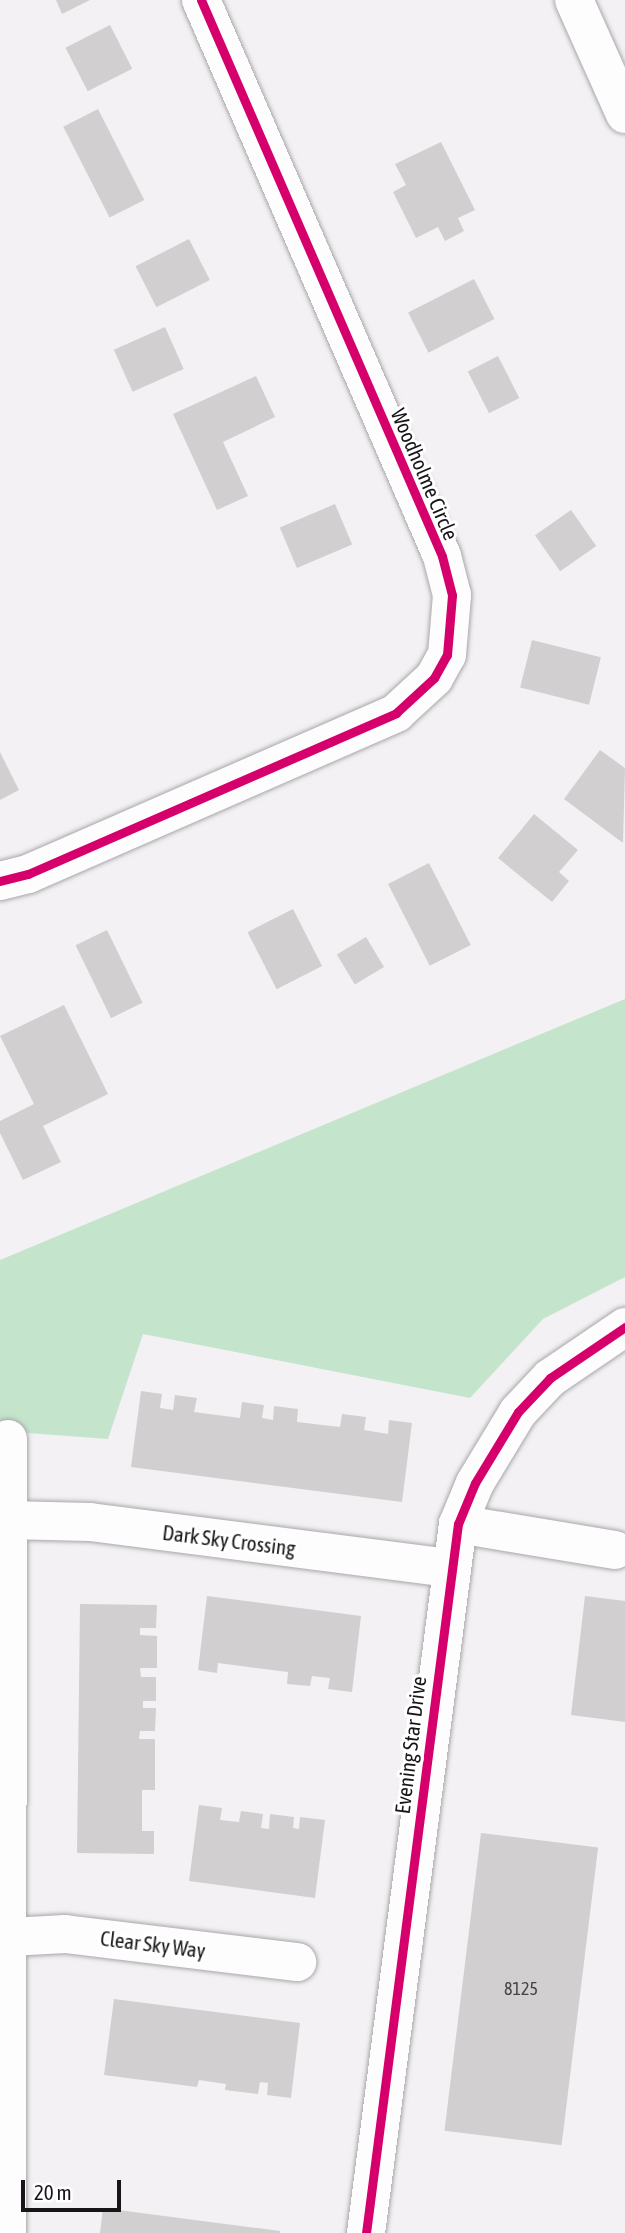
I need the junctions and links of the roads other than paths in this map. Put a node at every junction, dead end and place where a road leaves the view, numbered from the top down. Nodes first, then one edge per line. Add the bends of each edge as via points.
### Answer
1 (201, 0) edge
2 (574, 0) edge
3 (625, 114) edge
4 (0, 881) edge
5 (625, 1327) edge
6 (8, 1439) dead end
7 (8, 1520) junction
8 (458, 1524) junction
9 (615, 1550) dead end
10 (450, 1568) junction
11 (10, 1937) junction
12 (296, 1962) dead end
13 (7, 2233) edge
14 (366, 2233) edge

1 - 4 street, Woodholme Circle via 442,556 452,596 447,655 434,678 396,713 28,874
2 - 3 street
5 - 8 street, Evening Star Drive via 550,1378 518,1412 481,1471
6 - 7 street
7 - 10 street, Dark Sky Crossing via 90,1522
7 - 11 street
8 - 9 street
8 - 10 street, Evening Star Drive
10 - 14 street, Evening Star Drive
11 - 12 street, Clear Sky Way via 65,1934
11 - 13 street

